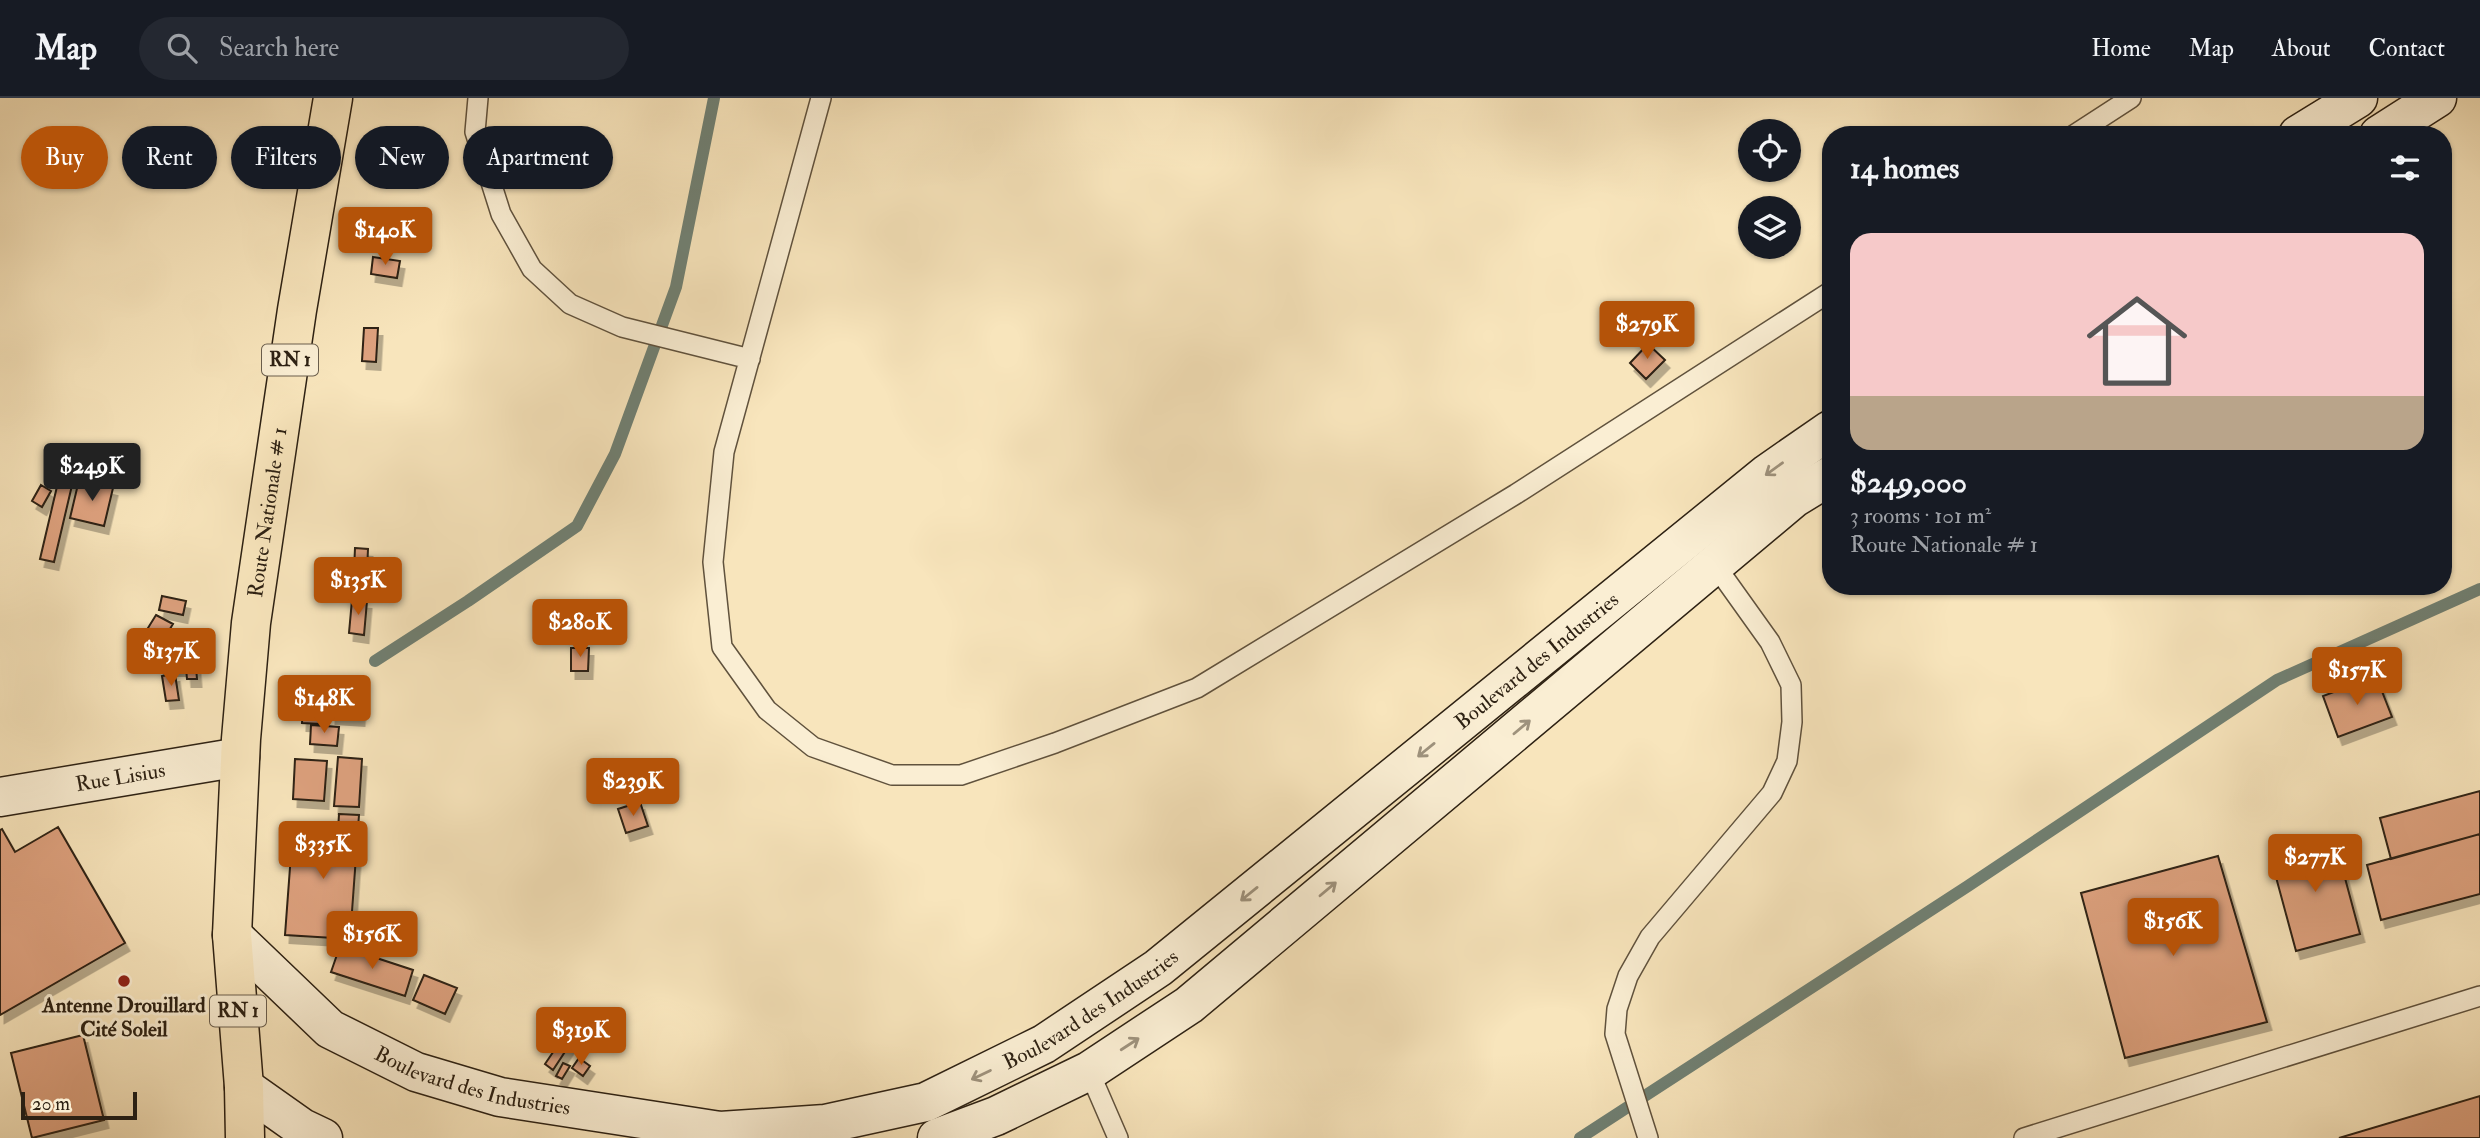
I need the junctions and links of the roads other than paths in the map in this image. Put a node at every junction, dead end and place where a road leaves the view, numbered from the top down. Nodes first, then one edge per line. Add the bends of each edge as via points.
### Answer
1 (333, 98) edge
2 (478, 98) edge
3 (821, 98) edge
4 (2131, 98) edge
5 (2358, 98) edge
6 (2437, 98) edge
7 (2088, 126) edge
8 (2313, 126) edge
9 (2393, 126) edge
10 (1822, 297) edge
11 (750, 359) junction
12 (1822, 436) edge
13 (1822, 482) edge
14 (1715, 565) junction
15 (241, 748) junction
16 (0, 797) edge
17 (232, 935) junction
18 (2480, 996) edge
19 (1088, 1071) junction
20 (244, 1087) junction
21 (246, 1138) edge
22 (323, 1138) edge
23 (937, 1138) edge
24 (1118, 1138) edge
25 (1648, 1138) edge
26 (2024, 1138) edge

1 - 15 main road, Route Nationale # 1 / RN 1 via 251,623
2 - 11 lane via 475,132 501,214 532,270 570,304 622,327
3 - 11 lane
4 - 7 lane
5 - 8 main road
6 - 9 main road
10 - 11 lane via 1516,494 1197,688 961,775 892,775 813,747 766,710 722,647 713,562 724,452
12 -> 17 main road, Boulevard des Industries via 1768,473 1158,968 1044,1044 926,1102 825,1124 720,1131 500,1097 416,1072 330,1029
13 - 14 main road, Boulevard des Industries via 1794,498
19 -> 14 main road, Boulevard des Industries via 1189,1005
14 - 25 lane via 1769,642 1791,685 1792,722 1787,761 1772,793 1650,937 1628,976 1617,1009 1615,1034
15 - 16 main road, Rue Lisius
15 - 17 main road, Route Nationale # 1 / RN 1
17 - 20 main road, Route Nationale # 1 / RN 1
18 - 26 lane
19 - 23 main road, Boulevard des Industries via 996,1116
19 - 24 lane
20 - 21 main road, Route Nationale # 1 / RN 1
20 - 22 main road

